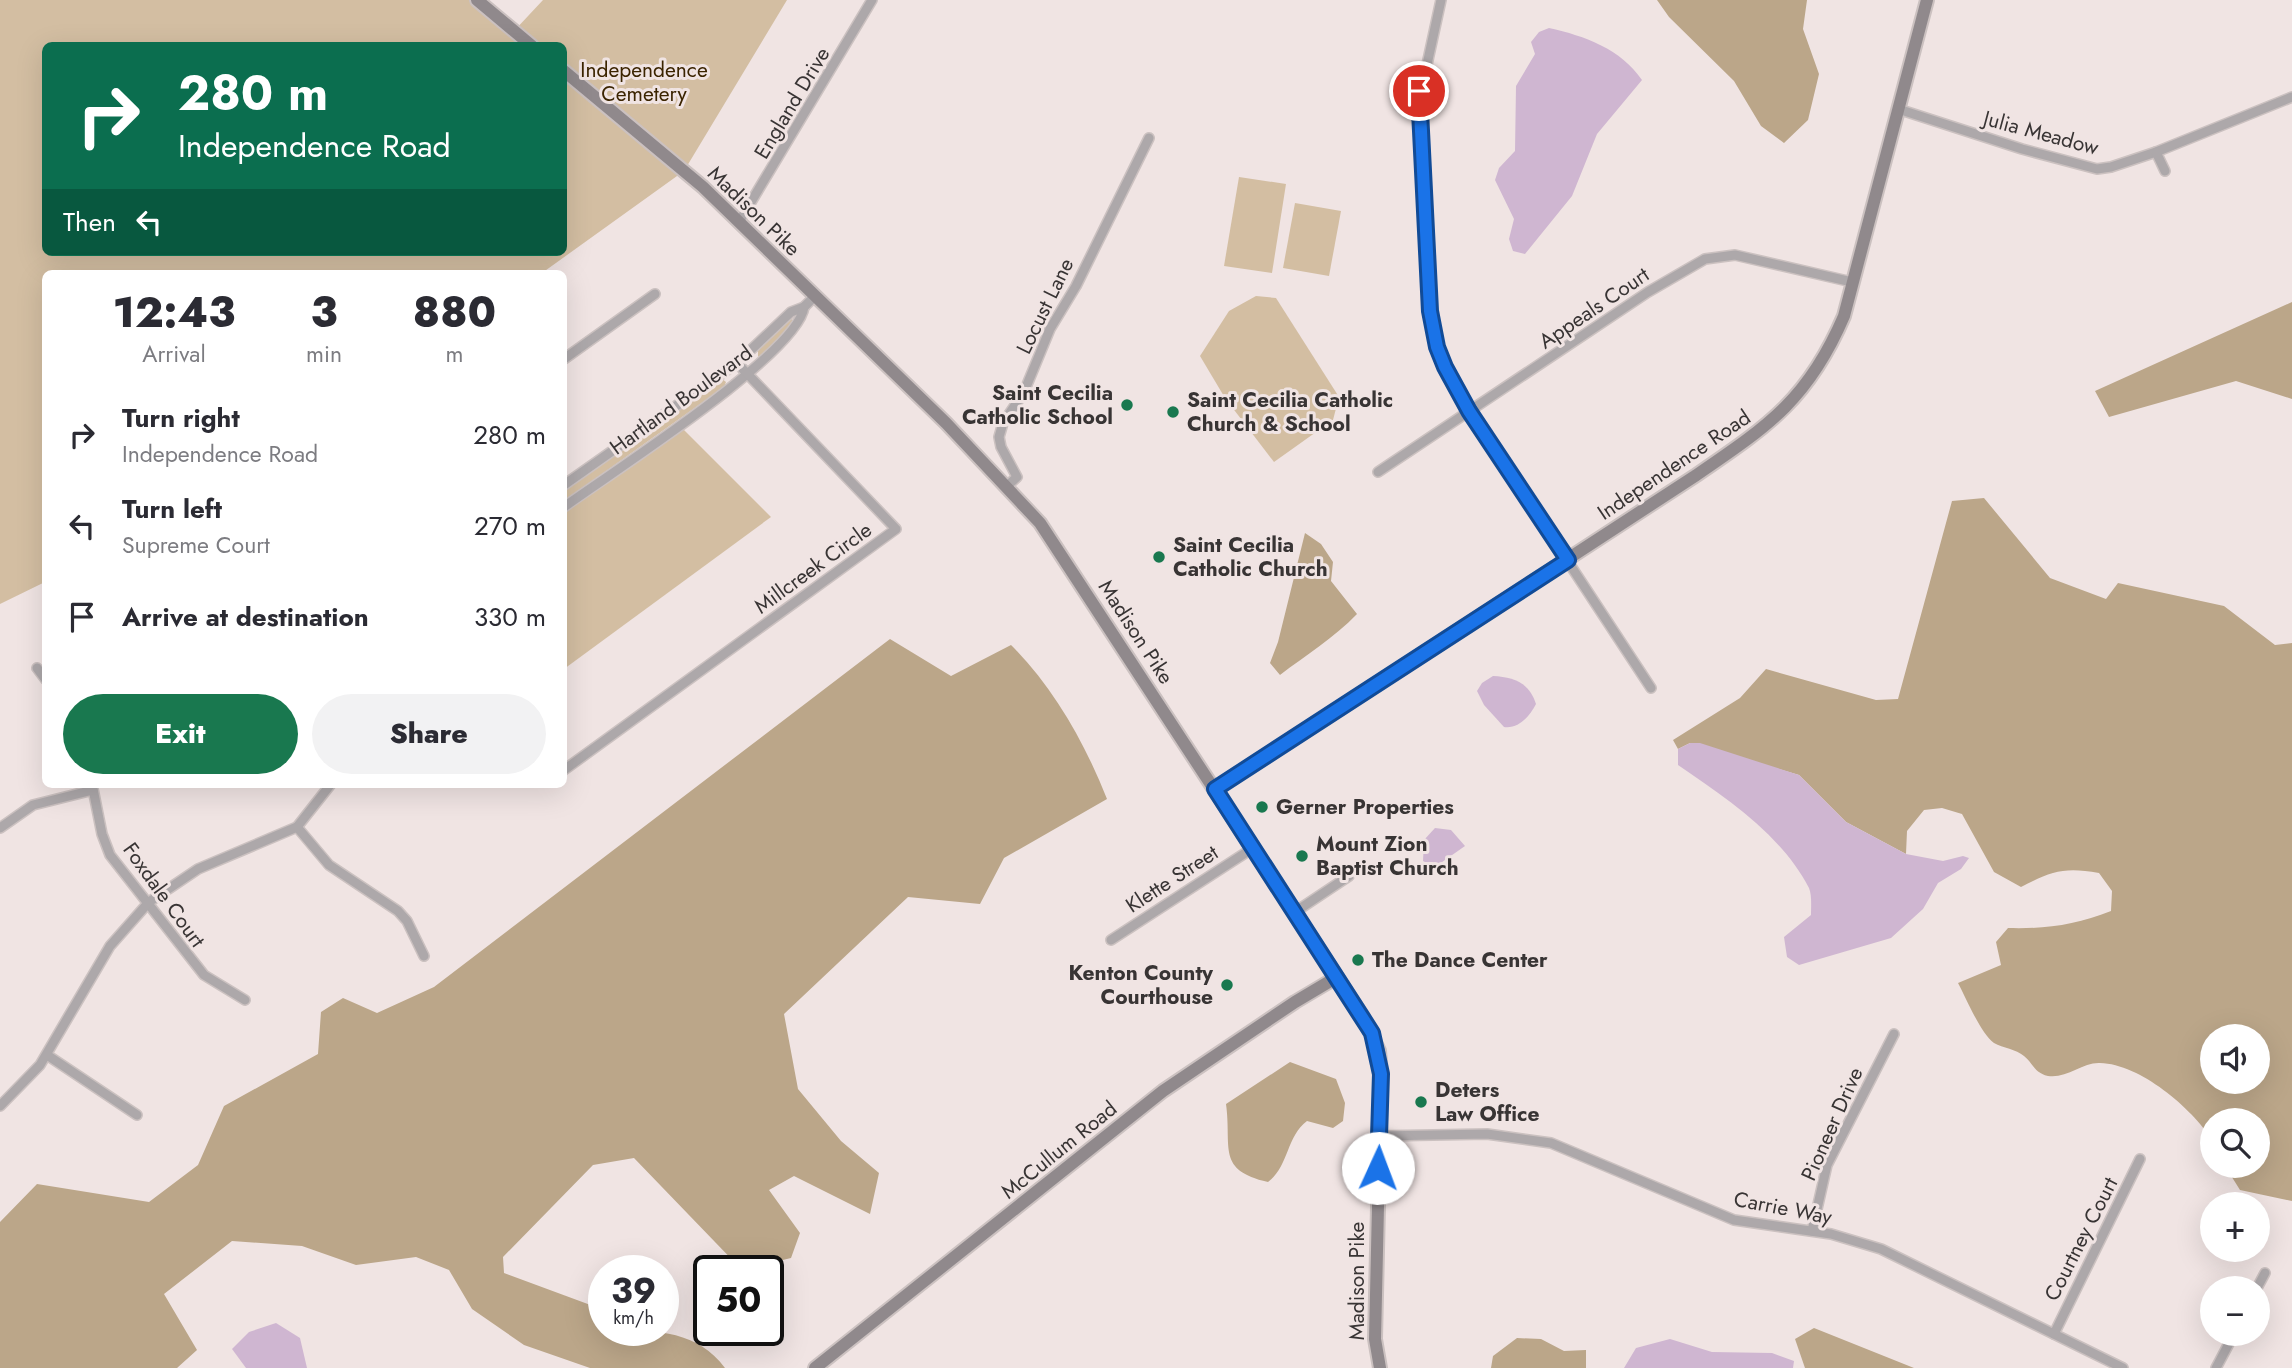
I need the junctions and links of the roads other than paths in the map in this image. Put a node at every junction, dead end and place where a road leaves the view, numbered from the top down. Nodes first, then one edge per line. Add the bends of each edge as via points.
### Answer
1 (477, 0) edge
2 (872, 0) edge
3 (1441, 0) edge
4 (1927, 0) edge
5 (527, 42) edge
6 (567, 74) edge
7 (2292, 97) edge
8 (1898, 109) junction
9 (1149, 138) dead end
10 (2157, 152) junction
11 (2165, 171) dead end
12 (739, 222) junction
13 (1852, 282) junction
14 (655, 294) dead end
15 (815, 296) junction
16 (804, 307) junction
17 (567, 357) edge
18 (737, 363) junction
19 (748, 374) junction
20 (1469, 411) junction
21 (1378, 471) dead end
22 (567, 483) edge
23 (1007, 486) junction
24 (567, 505) edge
25 (1568, 560) junction
26 (37, 668) dead end
27 (42, 675) edge
28 (1651, 688) dead end
29 (567, 767) edge
30 (90, 788) edge
31 (93, 788) edge
32 (328, 788) edge
33 (1215, 789) junction
34 (297, 827) junction
35 (0, 828) edge
36 (1253, 848) junction
37 (1349, 876) dead end
38 (149, 902) junction
39 (1295, 912) junction
40 (1111, 940) dead end
41 (424, 956) dead end
42 (1337, 977) junction
43 (245, 1000) dead end
44 (1894, 1034) dead end
45 (47, 1055) junction
46 (0, 1106) edge
47 (138, 1115) dead end
48 (1379, 1136) junction
49 (2140, 1159) dead end
50 (1812, 1231) junction
51 (2264, 1273) dead end
52 (2263, 1276) edge
53 (2054, 1334) junction
54 (2228, 1346) edge
55 (815, 1368) edge
56 (1380, 1368) edge
57 (2123, 1368) edge
58 (2216, 1368) edge

1 - 5 street
2 - 12 street, England Drive
3 - 20 street via 1418,106 1430,311 1437,347
4 - 8 street, Independence Road
6 - 12 street, Madison Pike
7 - 10 street, Julia Meadow
8 - 10 street, Julia Meadow via 2097,169
8 - 13 street, Independence Road
9 - 23 street, Locust Lane via 1050,329 1024,392 1003,423 1001,447 1017,477
10 - 11 street
12 - 15 street, Madison Pike
13 - 20 street, Appeals Court via 1735,255 1705,259
13 - 25 street, Independence Road via 1844,316 1823,361 1790,405 1748,440
14 - 17 street
15 - 16 street, Hartland Boulevard
15 - 23 street, Madison Pike
16 - 18 street, Hartland Boulevard via 791,312
16 - 19 street, Hartland Boulevard via 803,319
18 - 19 street, Millcreek Circle
18 - 22 street, Hartland Boulevard
19 - 24 street, Hartland Boulevard
19 - 29 street, Millcreek Circle via 896,529
20 - 21 street, Appeals Court
20 - 25 street
23 - 33 street, Madison Pike via 1063,555
25 - 28 street
25 - 33 street, Independence Road
26 - 27 street
30 - 35 street via 33,805
31 - 38 street, Foxdale Court via 110,855
32 - 34 street
33 - 36 street, Madison Pike
34 - 38 street via 198,869
34 - 41 street via 329,865 398,911
36 - 39 street, Madison Pike
36 - 40 street, Klette Street
37 - 39 street
38 - 43 street, Foxdale Court via 204,975
38 - 45 street via 110,946
39 - 42 street, Madison Pike
42 - 48 street, Madison Pike via 1378,1051
42 - 55 street, McCullum Road via 1163,1091
44 - 50 street, Pioneer Drive via 1827,1165
45 - 46 street
45 - 47 street
48 - 50 street, Carrie Way via 1487,1134 1551,1143 1734,1220
48 - 56 street, Madison Pike via 1375,1339
49 - 53 street, Courtney Court
50 - 53 street, Carrie Way via 1881,1249
51 - 52 street
53 - 57 street, Carrie Way
54 - 58 street

